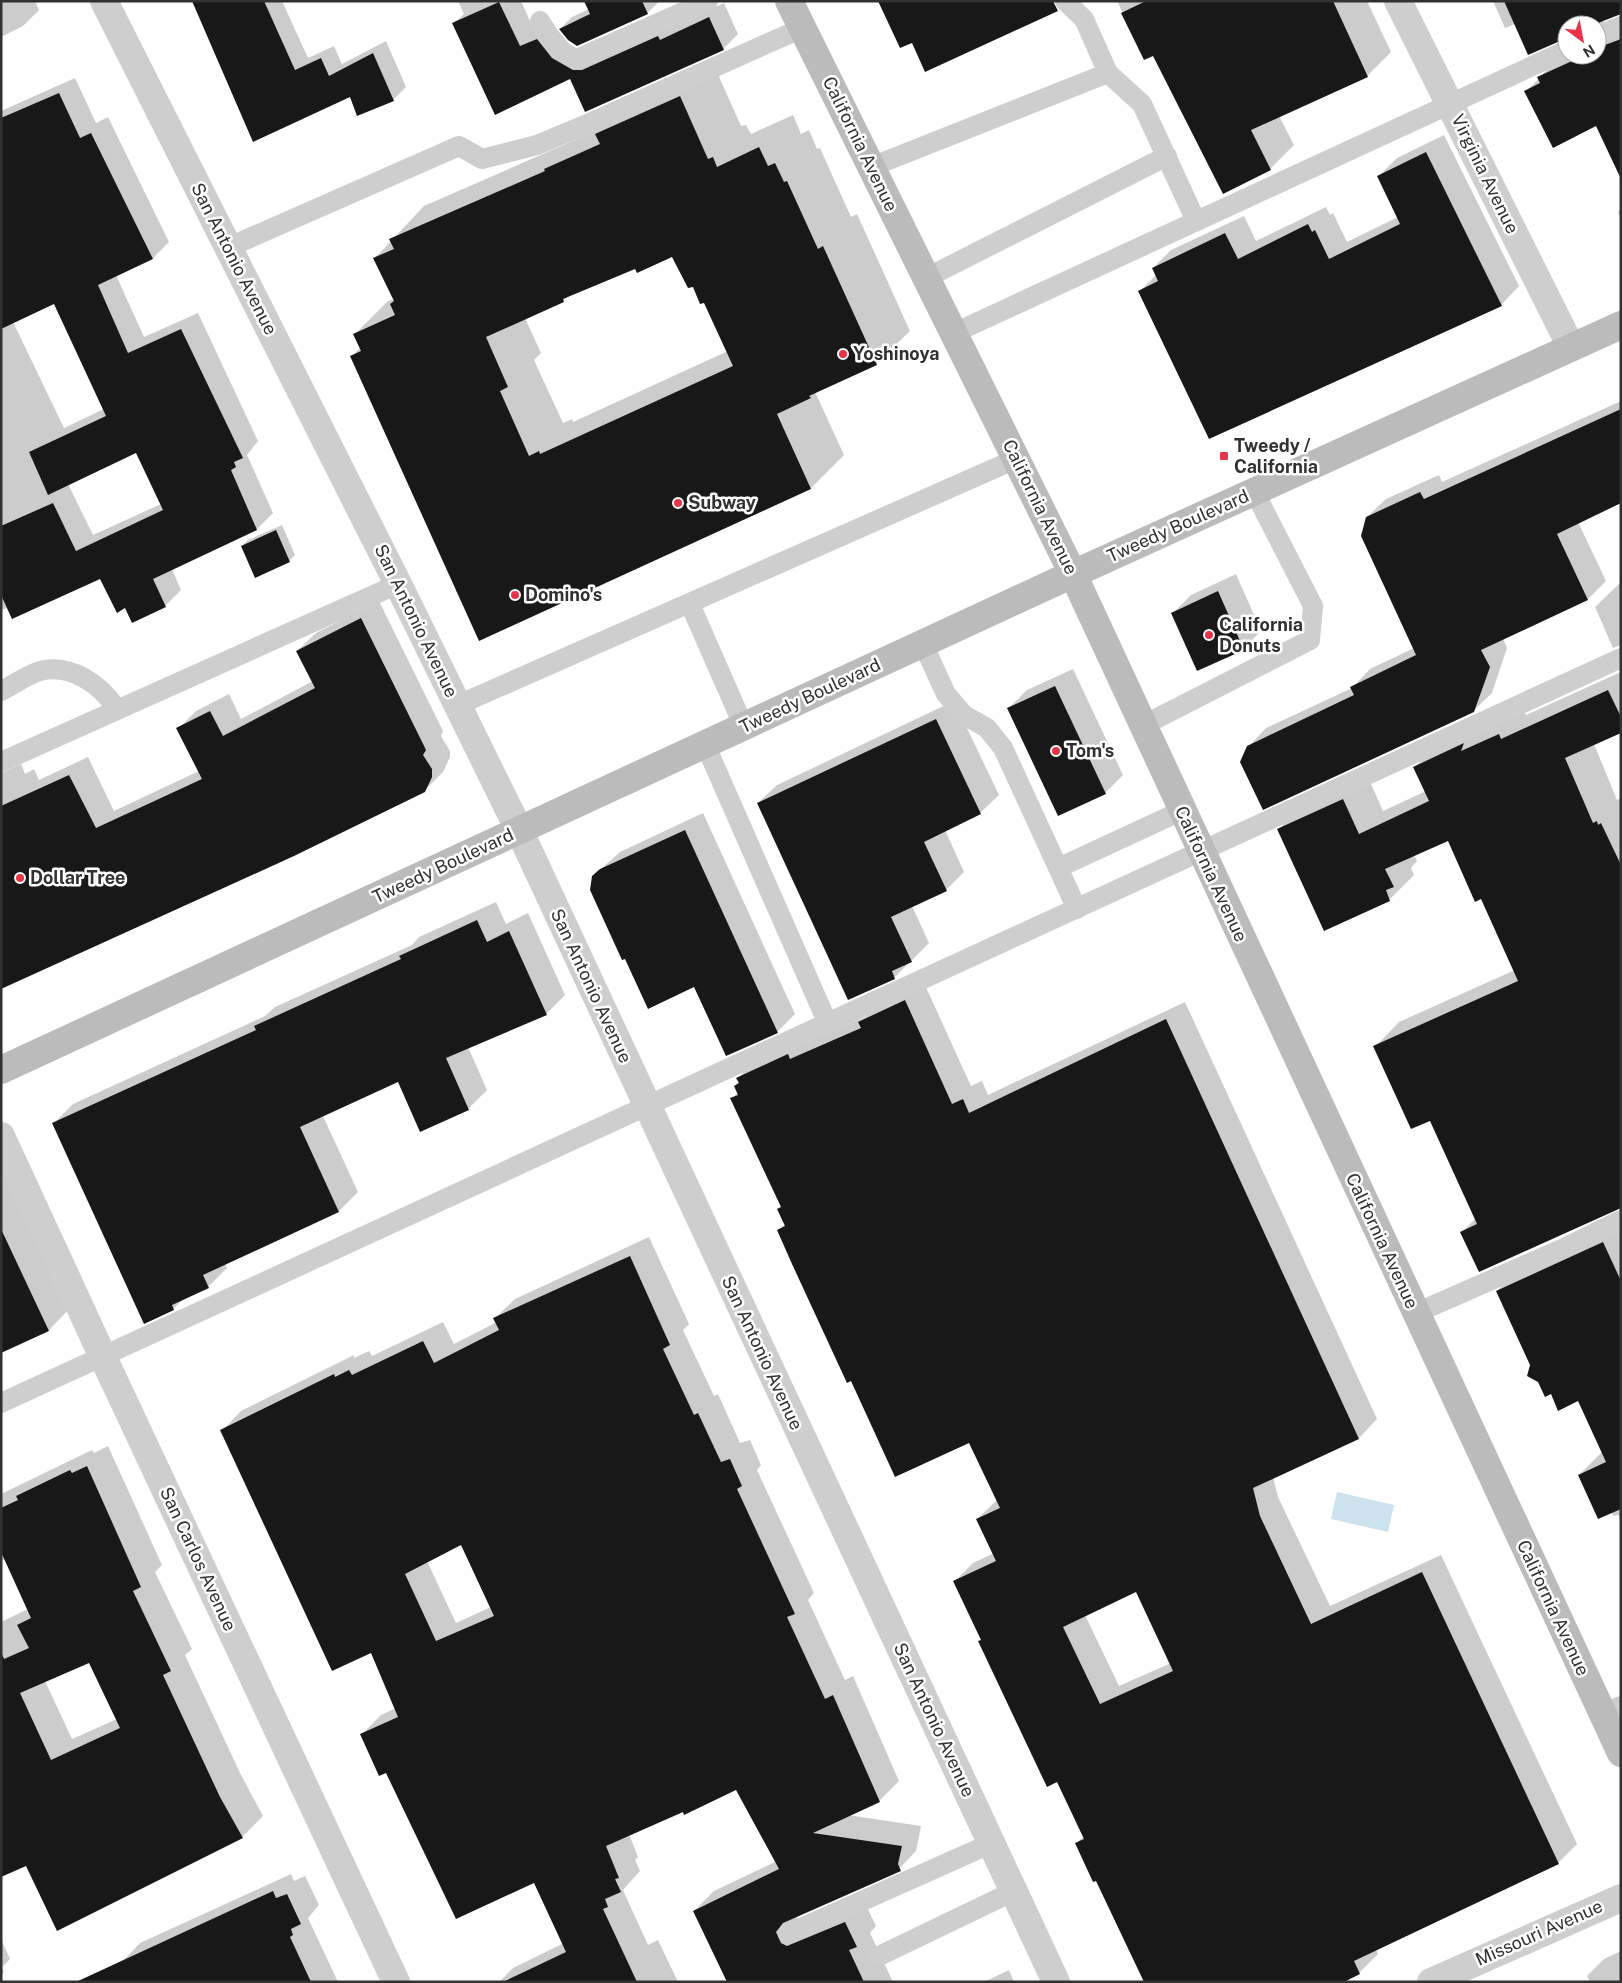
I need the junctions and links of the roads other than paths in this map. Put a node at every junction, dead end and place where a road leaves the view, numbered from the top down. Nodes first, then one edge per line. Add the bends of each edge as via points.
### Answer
1 (104, 1) edge
2 (708, 1) edge
3 (789, 1) edge
4 (1065, 1) edge
5 (1398, 1) edge
6 (540, 21) dead end
7 (1621, 26) edge
8 (802, 28) junction
9 (1607, 32) edge
10 (1557, 55) edge
11 (1108, 73) junction
12 (1450, 105) junction
13 (1167, 156) junction
14 (871, 167) junction
15 (1196, 221) junction
16 (227, 248) junction
17 (926, 278) junction
18 (1621, 325) edge
19 (954, 333) junction
20 (1570, 347) junction
21 (1016, 459) junction
22 (1254, 491) junction
23 (1073, 574) junction
24 (398, 584) junction
25 (690, 604) junction
26 (923, 644) junction
27 (1621, 658) edge
28 (1, 690) edge
29 (458, 706) junction
30 (116, 708) junction
31 (744, 726) junction
32 (1142, 726) junction
33 (705, 744) junction
34 (1, 762) edge
35 (1181, 810) junction
36 (519, 830) junction
37 (1200, 852) junction
38 (1058, 868) junction
39 (1077, 909) junction
40 (828, 1024) junction
41 (1, 1070) edge
42 (647, 1107) junction
43 (1, 1136) edge
44 (1621, 1220) edge
45 (1416, 1313) junction
46 (103, 1357) junction
47 (1, 1403) edge
48 (1611, 1710) edge
49 (1621, 1753) edge
50 (992, 1843) junction
51 (1014, 1891) junction
52 (1621, 1898) edge
53 (788, 1934) dead end
54 (879, 1956) dead end
55 (396, 1982) edge
56 (1056, 1982) edge
57 (1431, 1982) edge

1 - 16 street, San Antonio Avenue
2 - 6 lane via 577,59 556,46
3 - 8 main road, California Avenue
4 - 11 lane via 1084,19
5 - 12 street, Virginia Avenue
7 - 9 lane
8 - 14 main road, California Avenue
8 - 16 lane via 537,145 482,158 459,146
10 - 12 lane
11 - 13 lane via 1142,104
11 - 14 lane
12 - 15 lane
12 - 20 street, Virginia Avenue
13 - 15 lane
13 - 17 lane
14 - 17 main road, California Avenue
15 - 19 lane
16 - 24 street, San Antonio Avenue
17 - 19 main road, California Avenue
18 - 20 main road, Tweedy Boulevard
19 - 21 main road, California Avenue
20 - 22 main road, Tweedy Boulevard
21 - 23 main road, California Avenue
21 - 25 lane
22 - 23 main road, Tweedy Boulevard
22 - 32 lane via 1312,606 1310,640
23 - 26 main road, Tweedy Boulevard
23 - 32 main road, California Avenue
24 - 29 street, San Antonio Avenue
24 - 30 lane
25 - 29 lane
25 - 31 lane
26 - 31 main road, Tweedy Boulevard
26 - 38 lane via 946,694 964,715 987,728 1003,748
27 - 37 lane
28 - 30 lane via 40,671 65,670 92,682
29 - 36 street, San Antonio Avenue
30 - 34 lane
31 - 33 main road, Tweedy Boulevard
32 - 35 main road, California Avenue
33 - 36 main road, Tweedy Boulevard
33 - 40 lane
35 - 37 main road, California Avenue
35 - 38 lane
36 - 41 main road, Tweedy Boulevard
36 - 42 street, San Antonio Avenue
37 - 39 lane
37 - 45 main road, California Avenue
38 - 39 lane
39 - 40 lane
40 - 42 lane
42 - 46 lane
42 - 50 street, San Antonio Avenue
43 - 46 street, San Carlos Avenue
44 - 45 lane
45 - 48 main road, California Avenue
46 - 47 lane
46 - 55 street, San Carlos Avenue
48 - 49 main road, California Avenue
50 - 51 street, San Antonio Avenue
50 - 53 lane
51 - 54 lane
51 - 56 street, San Antonio Avenue
52 - 57 street, Missouri Avenue

